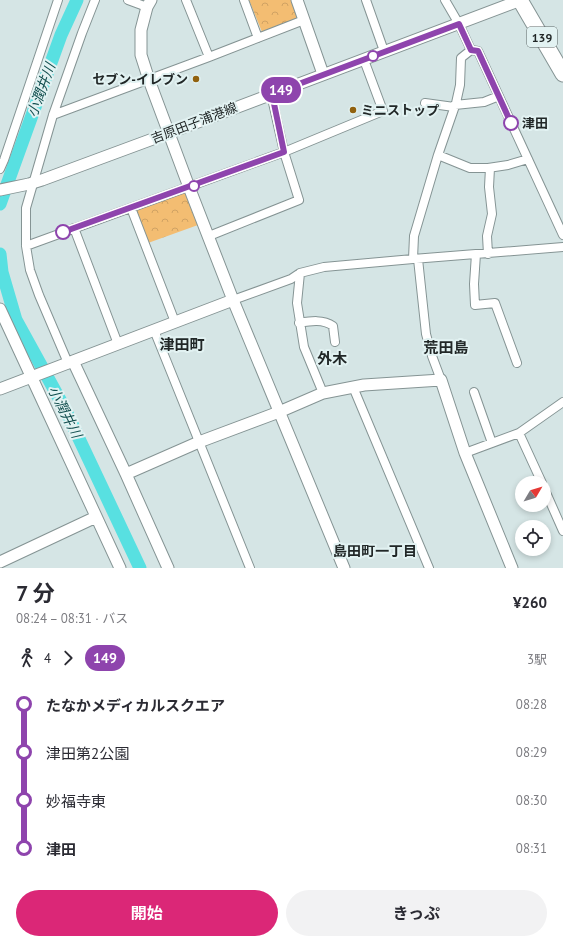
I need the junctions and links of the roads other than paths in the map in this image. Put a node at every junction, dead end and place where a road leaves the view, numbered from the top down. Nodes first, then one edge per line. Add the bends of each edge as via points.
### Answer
1 (58, 0) edge
2 (95, 0) edge
3 (128, 0) edge
4 (186, 0) edge
5 (244, 0) edge
6 (296, 0) edge
7 (366, 0) edge
8 (445, 0) edge
9 (520, 0) edge
10 (149, 4) edge
11 (304, 20) junction
12 (459, 24) junction
13 (258, 38) junction
14 (471, 50) junction
15 (384, 52) junction
16 (209, 58) junction
17 (364, 60) junction
18 (561, 67) edge
19 (323, 74) junction
20 (150, 80) junction
21 (272, 94) junction
22 (499, 96) junction
23 (425, 103) dead end
24 (455, 106) junction
25 (53, 115) junction
26 (169, 133) junction
27 (284, 152) junction
28 (438, 155) junction
29 (528, 159) junction
30 (490, 168) junction
31 (0, 169) edge
32 (32, 183) junction
33 (189, 187) junction
34 (0, 190) edge
35 (131, 208) junction
36 (74, 228) junction
37 (563, 235) edge
38 (209, 236) junction
39 (26, 246) junction
40 (563, 247) edge
41 (476, 254) junction
42 (488, 254) junction
43 (416, 259) junction
44 (300, 273) junction
45 (233, 300) junction
46 (0, 309) edge
47 (175, 322) junction
48 (299, 323) junction
49 (154, 330) junction
50 (335, 342) dead end
51 (118, 344) junction
52 (70, 362) junction
53 (517, 363) dead end
54 (31, 377) junction
55 (441, 380) junction
56 (353, 387) junction
57 (0, 389) edge
58 (474, 392) dead end
59 (323, 393) junction
60 (563, 402) edge
61 (279, 412) junction
62 (519, 433) junction
63 (199, 442) junction
64 (492, 443) junction
65 (465, 452) junction
66 (126, 474) junction
67 (539, 476) edge
68 (551, 504) edge
69 (96, 517) junction
70 (563, 531) edge
71 (0, 562) edge
72 (120, 568) edge
73 (168, 568) edge
74 (250, 568) edge
75 (344, 568) edge
76 (429, 568) edge
77 (512, 568) edge

1 - 31 street
2 - 25 street
3 - 10 street
4 - 16 street
5 - 13 street
6 - 11 street
7 - 15 street
8 - 12 street
9 - 12 street, 吉原田子浦港線
9 - 18 highway, 139
10 - 20 street via 140,30 141,55
11 - 13 street
11 - 19 street
12 - 14 street
12 - 15 street, 吉原田子浦港線
13 - 16 street
14 - 22 street via 478,51
14 - 24 street via 461,58 460,84
15 - 17 street, 吉原田子浦港線
16 - 20 street
17 - 19 street, 吉原田子浦港線
17 - 27 street via 383,111
19 - 21 street, 吉原田子浦港線
20 - 25 street
20 - 26 street
21 - 26 street, 吉原田子浦港線
21 - 27 street
22 - 24 street via 484,102
22 - 29 street
23 - 24 street
24 - 28 street
25 - 32 street
26 - 32 street, 吉原田子浦港線
26 - 33 street
27 - 33 street
27 - 38 street via 299,200
28 - 30 street via 470,168
28 - 43 street via 414,236
29 - 30 street
29 - 37 street
30 - 42 street via 492,214 487,236
32 - 34 street, 吉原田子浦港線
32 - 39 street via 26,208
33 - 35 street
33 - 38 street
35 - 36 street
35 - 47 street
36 - 39 street
36 - 51 street
38 - 45 street
39 - 52 street via 30,270 39,295
40 - 42 street
41 - 42 street
41 - 43 street
41 - 53 street via 475,305 495,303
43 - 44 street via 324,267
43 - 55 street via 426,334
44 - 45 street via 291,279
44 - 48 street via 297,303
45 - 47 street
45 - 61 street
46 - 54 street
47 - 49 street
48 - 50 street via 329,323 333,326
48 - 59 street via 304,347
49 - 51 street
49 - 63 street
51 - 52 street
52 - 54 street
52 - 66 street
54 - 57 street
54 - 69 street
55 - 56 street
55 - 65 street
56 - 59 street
56 - 76 street
58 - 64 street
59 - 61 street
60 - 62 street
61 - 63 street
61 - 75 street
62 - 64 street
62 - 67 street
63 - 66 street
63 - 74 street
64 - 65 street
65 - 77 street
66 - 73 street
68 - 70 street
69 - 71 street
69 - 72 street

